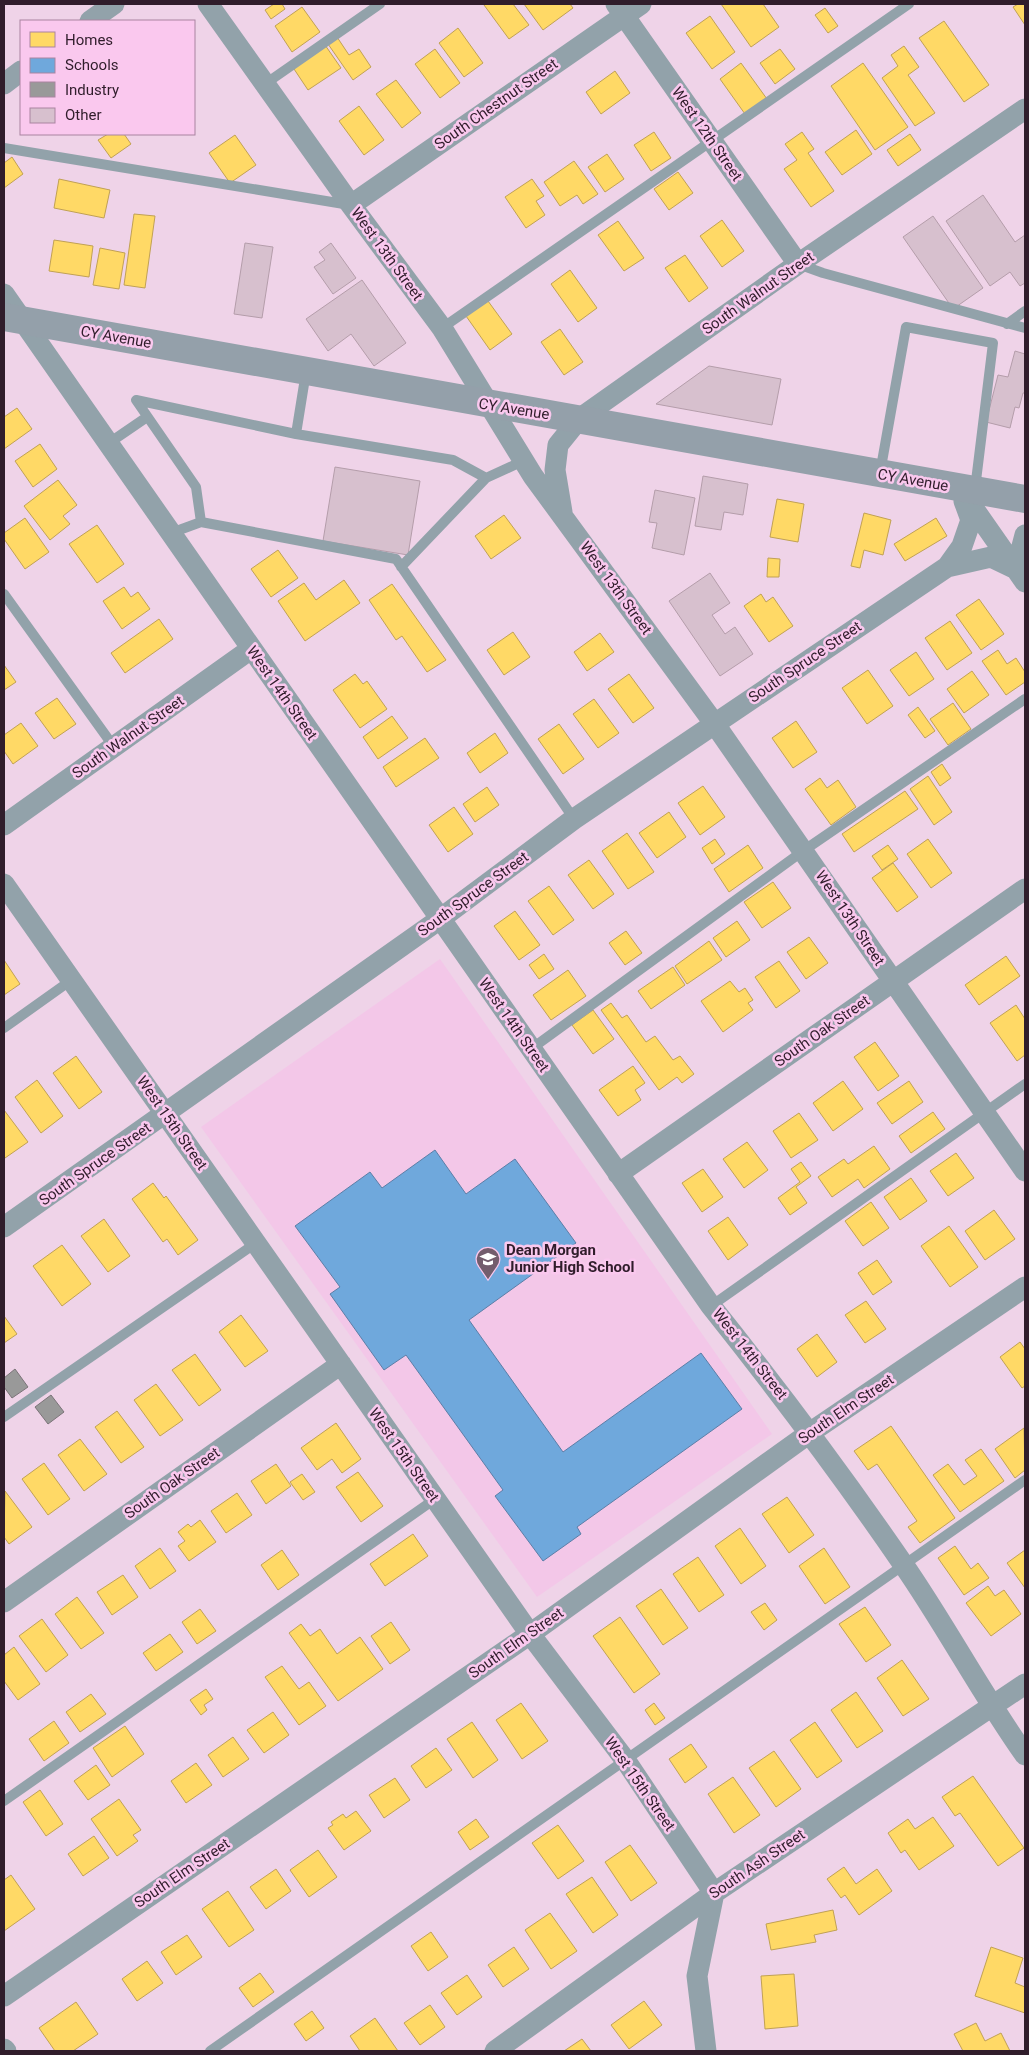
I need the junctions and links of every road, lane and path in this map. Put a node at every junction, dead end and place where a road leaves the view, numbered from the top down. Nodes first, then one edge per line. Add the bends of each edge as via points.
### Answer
1 (114, 4) edge
2 (208, 4) edge
3 (380, 4) edge
4 (909, 4) edge
5 (627, 8) edge
6 (91, 20) edge
7 (20, 72) edge
8 (4, 84) edge
9 (265, 84) junction
10 (1025, 109) edge
11 (712, 141) junction
12 (4, 148) edge
13 (350, 205) junction
14 (798, 264) junction
15 (4, 294) edge
16 (1025, 311) edge
17 (13, 319) edge
18 (1007, 324) junction
19 (442, 328) junction
20 (1025, 328) edge
21 (306, 372) junction
22 (491, 406) junction
23 (147, 417) junction
24 (580, 420) junction
25 (296, 434) junction
26 (109, 443) junction
27 (523, 461) junction
28 (880, 474) junction
29 (486, 478) junction
30 (968, 490) junction
31 (1025, 499) edge
32 (563, 515) junction
33 (202, 522) junction
34 (171, 533) junction
35 (1025, 535) edge
36 (401, 567) junction
37 (947, 567) junction
38 (1021, 575) edge
39 (4, 594) edge
40 (251, 649) junction
41 (1025, 699) edge
42 (714, 723) junction
43 (114, 748) junction
44 (574, 819) junction
45 (4, 825) edge
46 (804, 851) junction
47 (4, 884) edge
48 (1025, 889) edge
49 (440, 919) junction
50 (70, 981) junction
51 (893, 981) junction
52 (4, 1028) edge
53 (530, 1049) junction
54 (1025, 1084) edge
55 (985, 1112) junction
56 (166, 1114) junction
57 (1025, 1171) edge
58 (618, 1174) junction
59 (4, 1227) edge
60 (256, 1243) junction
61 (1025, 1288) edge
62 (712, 1306) junction
63 (341, 1364) junction
64 (4, 1417) edge
65 (811, 1432) junction
66 (1025, 1480) edge
67 (435, 1499) junction
68 (904, 1566) junction
69 (4, 1602) edge
70 (530, 1634) junction
71 (1025, 1684) edge
72 (992, 1708) junction
73 (1025, 1755) edge
74 (626, 1761) junction
75 (4, 1801) edge
76 (714, 1893) junction
77 (4, 1996) edge
78 (210, 2051) edge
79 (495, 2051) edge
80 (706, 2051) edge

1 - 6 street
2 - 9 street, West 13th Street
3 - 9 lane
4 - 11 lane
5 - 11 street, West 12th Street
5 - 13 street, South Chestnut Street
7 - 8 street
9 - 13 street, West 13th Street
10 - 14 street, South Walnut Street
11 - 14 street, West 12th Street
11 - 19 lane
12 - 13 lane
13 - 19 street, West 13th Street
14 - 18 lane
14 - 24 street, South Walnut Street
15 - 17 street, West 14th Street
16 - 18 lane
17 - 21 main road, CY Avenue
17 - 26 street, West 14th Street
18 - 20 lane
19 - 22 street, West 13th Street
21 - 22 main road, CY Avenue
21 - 25 lane
22 - 24 main road, CY Avenue
22 - 27 street, West 13th Street
23 - 25 lane via 136,400
23 - 26 lane
23 - 33 lane via 196,487
24 - 28 main road, CY Avenue
24 - 32 street, South Walnut Street via 558,445 555,470
25 - 29 lane via 453,460
26 - 34 street, West 14th Street
27 - 29 lane
27 - 32 street, West 13th Street
28 - 30 main road, CY Avenue
28 - 30 lane via 906,327 993,343
29 - 36 lane
30 - 31 main road, CY Avenue
30 - 37 street, South Spruce Street via 972,520 962,546
30 - 38 street
32 - 42 street, West 13th Street
33 - 34 lane
33 - 36 lane via 396,559
34 - 40 street, West 14th Street
35 - 38 street
36 - 44 lane
37 - 38 street, South Spruce Street via 991,557
37 - 42 street, South Spruce Street
39 - 43 lane
40 - 43 street, South Walnut Street
40 - 49 street, West 14th Street
41 - 46 lane
42 - 44 street, South Spruce Street
42 - 46 street, West 13th Street
43 - 45 street, South Walnut Street
44 - 49 street, South Spruce Street
46 - 51 street, West 13th Street
46 - 53 lane
47 - 50 street, West 15th Street
48 - 51 street, South Oak Street
49 - 53 street, West 14th Street
49 - 56 street, South Spruce Street
50 - 52 lane
50 - 56 street, West 15th Street
51 - 55 street, West 13th Street
51 - 58 street, South Oak Street
53 - 58 street, West 14th Street
54 - 55 lane
55 - 57 street, West 13th Street
55 - 62 lane
56 - 59 street, South Spruce Street
56 - 60 street, West 15th Street
58 - 62 street, West 14th Street
60 - 63 street, West 15th Street
60 - 64 lane
61 - 65 street, South Elm Street
62 - 65 street, West 14th Street
63 - 67 street, West 15th Street
63 - 69 street, South Oak Street
65 - 68 street, West 14th Street
65 - 70 street, South Elm Street
66 - 68 lane
67 - 70 street, West 15th Street
67 - 75 lane
68 - 72 street, West 14th Street
68 - 74 lane
70 - 74 street, West 15th Street
70 - 77 street, South Elm Street
71 - 72 street, South Ash Street
72 - 73 street, West 14th Street
72 - 76 street, South Ash Street
74 - 76 street, West 15th Street
74 - 78 lane
76 - 79 street, South Ash Street
76 - 80 street via 697,1976

